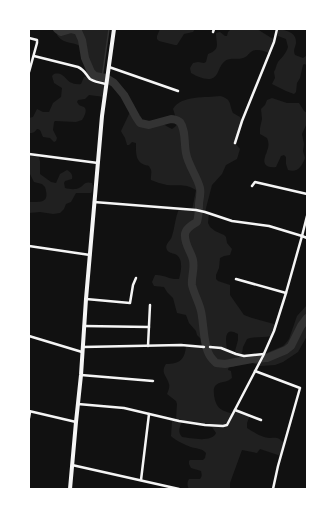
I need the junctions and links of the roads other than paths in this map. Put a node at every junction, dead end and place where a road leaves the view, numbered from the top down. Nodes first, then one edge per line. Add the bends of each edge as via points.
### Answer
1 (114, 29) edge
2 (277, 29) edge
3 (29, 38) edge
4 (34, 56) junction
5 (109, 67) junction
6 (29, 72) edge
7 (107, 83) junction
8 (178, 91) dead end
9 (235, 143) dead end
10 (29, 154) edge
11 (98, 163) junction
12 (252, 186) dead end
13 (307, 194) edge
14 (94, 202) junction
15 (307, 216) edge
16 (302, 236) junction
17 (307, 238) edge
18 (29, 246) edge
19 (90, 255) junction
20 (136, 278) dead end
21 (236, 279) dead end
22 (286, 294) junction
23 (86, 299) junction
24 (150, 305) dead end
25 (84, 326) junction
26 (149, 327) junction
27 (29, 336) edge
28 (148, 346) junction
29 (204, 347) dead end
30 (210, 347) dead end
31 (83, 350) junction
32 (263, 355) junction
33 (255, 371) junction
34 (81, 375) junction
35 (153, 381) dead end
36 (77, 404) junction
37 (235, 410) junction
38 (30, 412) edge
39 (150, 414) junction
40 (29, 418) edge
41 (260, 420) dead end
42 (76, 422) junction
43 (72, 465) junction
44 (141, 480) junction
45 (164, 487) edge
46 (70, 489) edge
47 (178, 489) edge
48 (273, 489) edge

1 - 5 main road
2 - 9 street
3 - 4 street via 38,42
4 - 6 street
4 - 7 street via 78,67 89,78
5 - 7 main road
5 - 8 street
7 - 11 main road
10 - 11 street
11 - 14 main road
12 - 13 street via 255,182
14 - 16 street via 196,210 232,221 269,226
14 - 19 main road
15 - 16 street
16 - 17 street
16 - 22 street
18 - 19 street
19 - 23 main road
20 - 23 street via 130,303
21 - 22 street
22 - 32 street
23 - 25 main road
24 - 26 street
25 - 26 street
25 - 31 main road
26 - 28 street
27 - 31 street
28 - 29 street
28 - 31 street
30 - 32 street via 244,356
31 - 34 main road
32 - 33 street
33 - 37 street
33 - 48 street via 300,388
34 - 35 street
34 - 36 main road
36 - 39 street via 124,408
36 - 42 main road
37 - 39 street via 227,425 223,426 179,421
37 - 41 street
38 - 40 street
38 - 42 street
39 - 44 street
42 - 43 main road
43 - 44 street
43 - 46 main road
44 - 45 street
45 - 47 street

